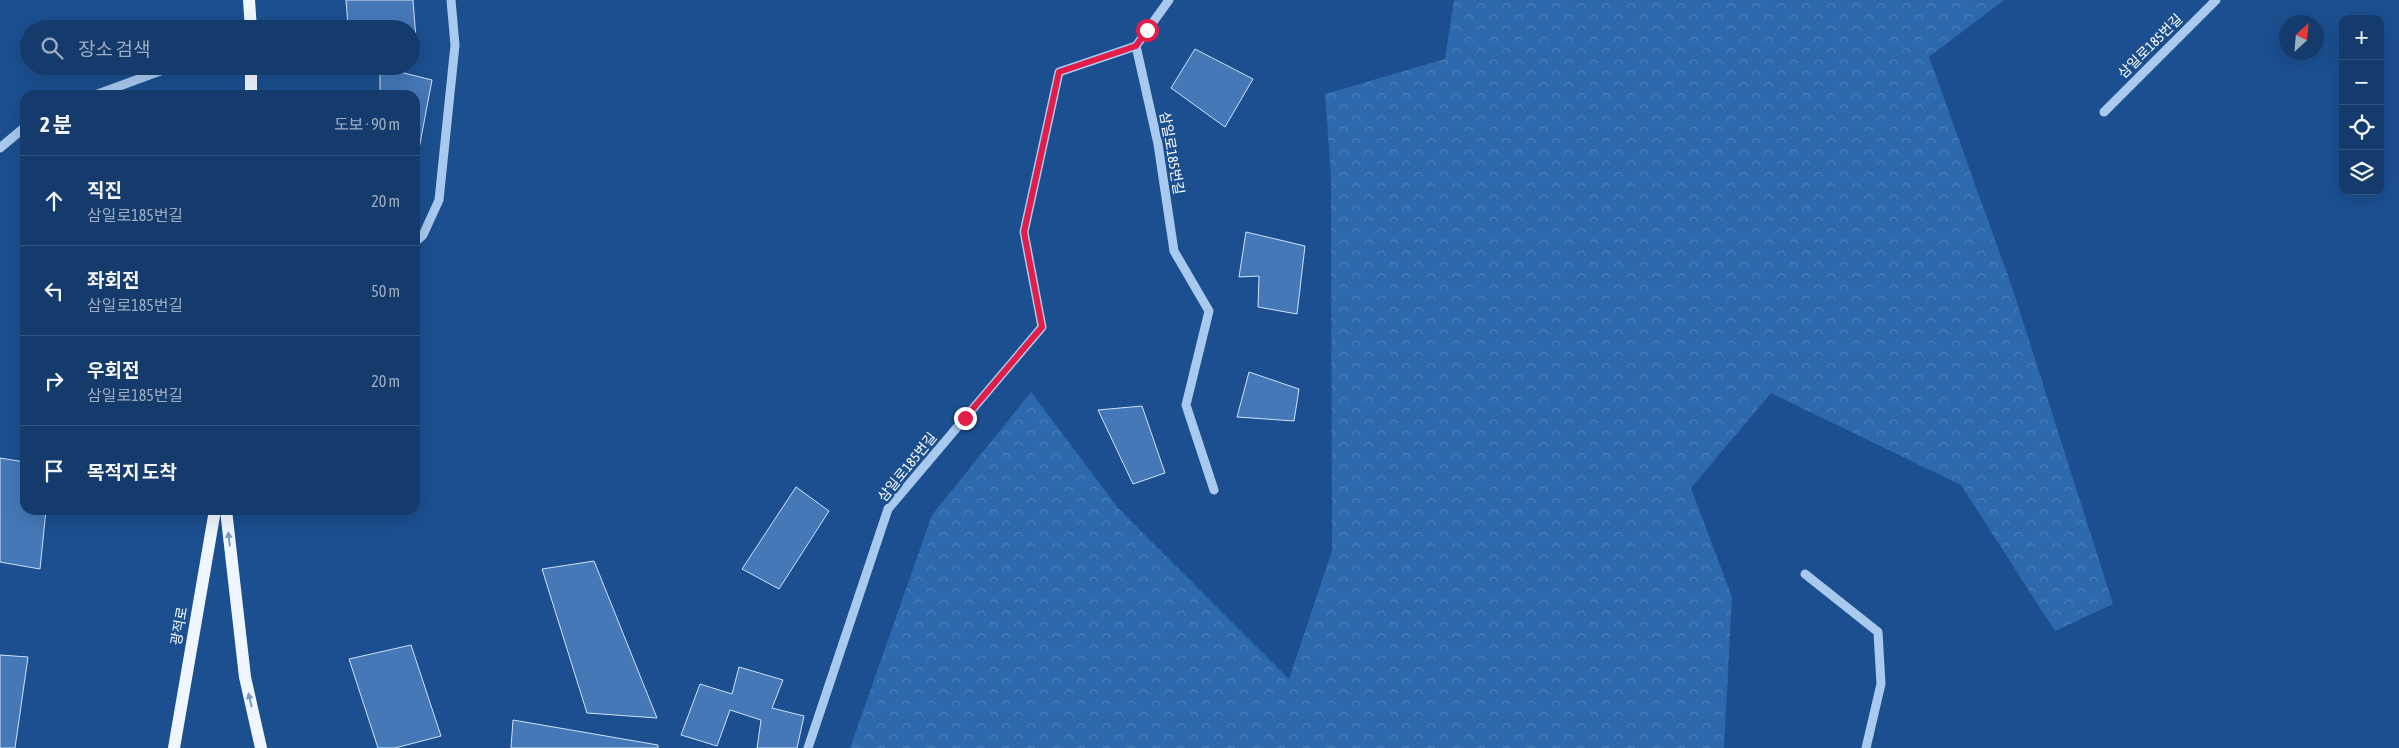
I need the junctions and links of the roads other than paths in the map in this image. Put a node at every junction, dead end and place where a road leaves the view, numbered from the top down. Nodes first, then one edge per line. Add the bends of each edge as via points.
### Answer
1 (249, 0) edge
2 (450, 0) edge
3 (1169, 0) edge
4 (2216, 0) edge
5 (250, 20) edge
6 (1136, 46) junction
7 (149, 75) edge
8 (251, 75) edge
9 (109, 90) edge
10 (250, 90) edge
11 (2104, 112) dead end
12 (20, 131) edge
13 (0, 148) edge
14 (420, 238) edge
15 (1214, 490) dead end
16 (214, 515) edge
17 (227, 515) edge
18 (1805, 574) dead end
19 (174, 748) edge
20 (261, 748) edge
21 (808, 748) edge
22 (1866, 748) edge

1 - 5 main road
2 - 14 street via 455,44 439,200
3 - 6 street
4 - 11 street, 삼일로185번길
6 - 15 street, 삼일로185번길 via 1158,144 1174,251 1209,311 1186,405
6 - 21 street, 삼일로185번길 via 1059,72 1024,232 1042,327 888,509
7 - 9 street
8 - 10 main road
12 - 13 street
16 - 19 main road, 광적로
20 -> 17 main road via 245,677
18 - 22 street via 1878,632 1881,684

